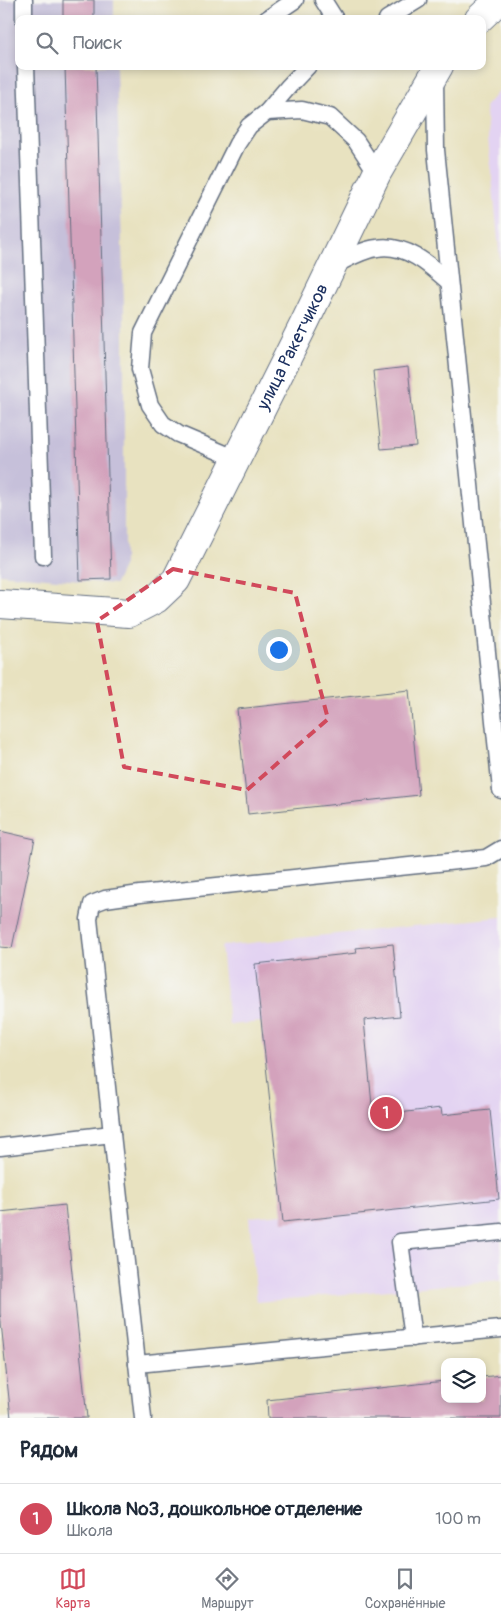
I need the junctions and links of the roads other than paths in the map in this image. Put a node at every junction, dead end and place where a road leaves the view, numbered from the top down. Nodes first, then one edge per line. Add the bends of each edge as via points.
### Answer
1 (24, 0) edge
2 (295, 0) edge
3 (323, 0) edge
4 (418, 0) edge
5 (499, 0) edge
6 (24, 15) edge
7 (273, 15) edge
8 (332, 15) edge
9 (394, 15) edge
10 (483, 15) edge
11 (26, 70) edge
12 (304, 70) edge
13 (436, 70) edge
14 (437, 70) edge
15 (267, 112) junction
16 (377, 173) junction
17 (331, 267) junction
18 (449, 282) junction
19 (237, 459) junction
20 (43, 556) dead end
21 (0, 604) edge
22 (501, 790) edge
23 (501, 849) edge
24 (112, 1134) junction
25 (0, 1147) edge
26 (501, 1232) edge
27 (501, 1329) edge
28 (413, 1338) junction
29 (137, 1364) junction
30 (143, 1418) edge

1 - 6 lane
2 - 7 lane
3 - 8 lane
4 - 9 lane
5 - 10 street
11 - 20 lane
12 - 15 lane
13 - 16 street, улица Ракетчиков
14 - 18 lane via 436,150
15 - 16 lane via 302,110 330,117 356,141
15 - 19 lane via 249,126 237,144 143,333 140,369 150,406 163,424 178,434
16 - 17 street, улица Ракетчиков
17 - 18 lane via 378,247 400,249 426,262
17 - 19 street, улица Ракетчиков
18 - 22 lane
19 - 21 street, улица Ракетчиков via 176,580 156,599 129,612
23 - 24 lane via 486,858 153,893 105,899 92,904 89,919
24 - 25 lane
24 - 29 lane
26 - 28 lane via 400,1242
27 - 28 lane
28 - 29 lane
29 - 30 lane

